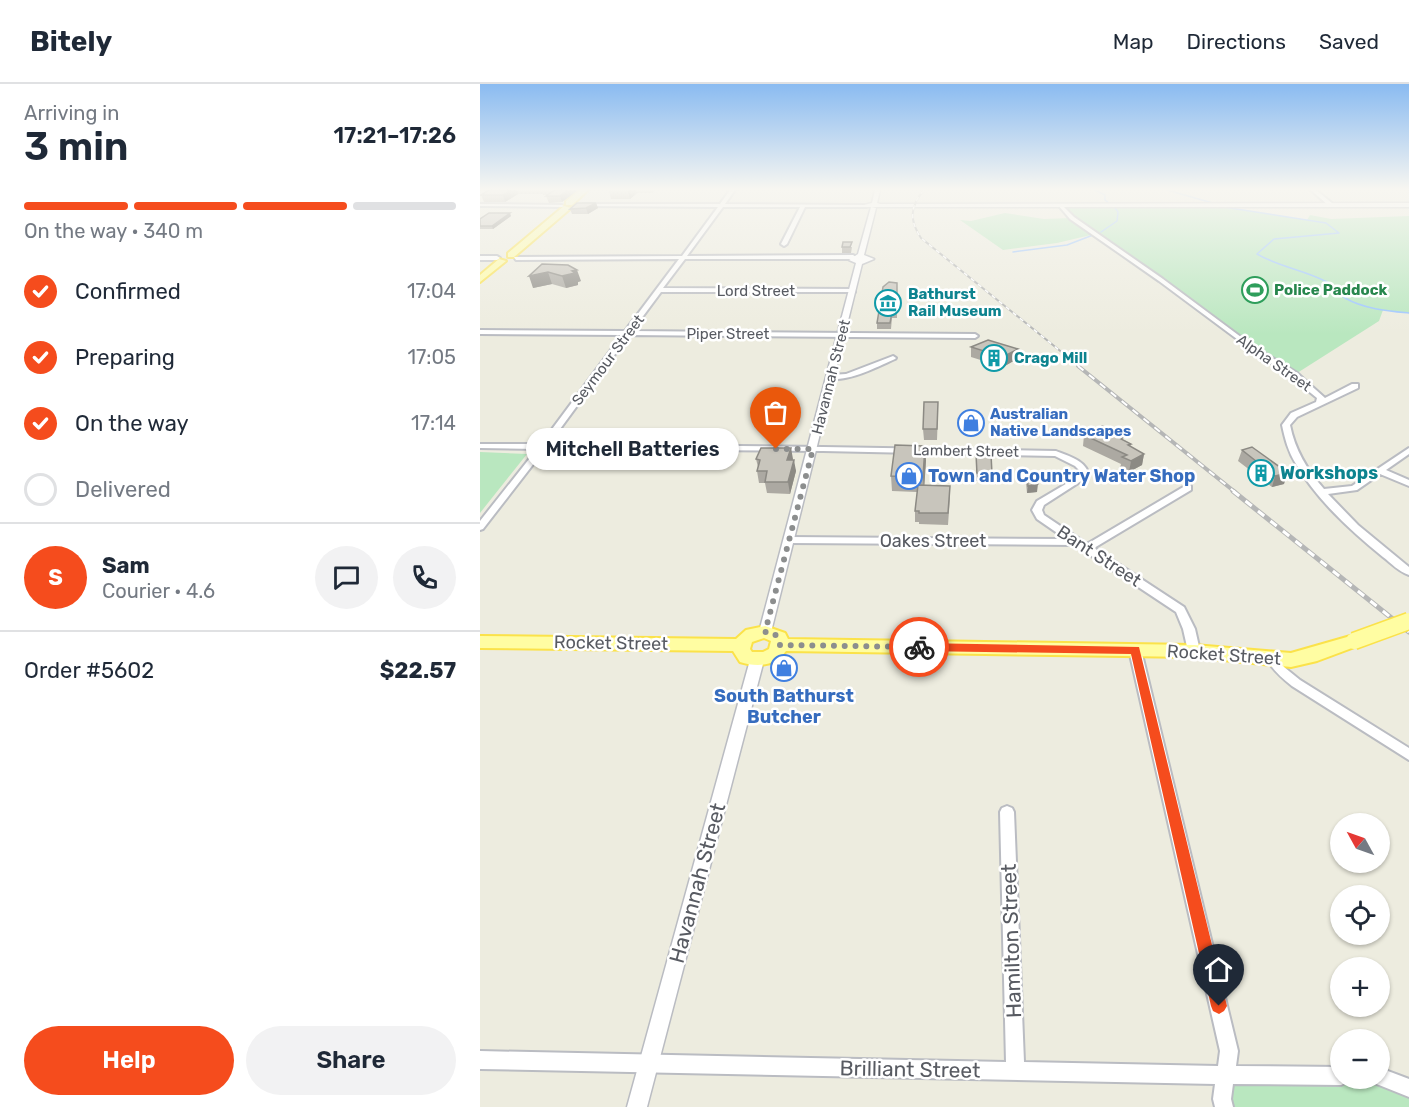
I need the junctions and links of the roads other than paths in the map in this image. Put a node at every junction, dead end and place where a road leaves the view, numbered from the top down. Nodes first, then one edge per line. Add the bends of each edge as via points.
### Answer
1 (534, 238) edge
2 (698, 238) edge
3 (787, 238) edge
4 (864, 238) edge
5 (1101, 238) edge
6 (784, 244) dead end
7 (514, 256) junction
8 (480, 258) edge
9 (682, 259) junction
10 (856, 259) junction
11 (499, 260) junction
12 (480, 279) edge
13 (659, 290) junction
14 (853, 291) junction
15 (480, 333) edge
16 (627, 333) junction
17 (842, 334) junction
18 (975, 336) dead end
19 (893, 358) dead end
20 (831, 377) junction
21 (1354, 386) dead end
22 (1320, 403) junction
23 (480, 446) edge
24 (543, 447) junction
25 (813, 449) junction
26 (1409, 450) edge
27 (1381, 471) junction
28 (1085, 473) joint
29 (1409, 483) edge
30 (1188, 488) dead end
31 (1320, 492) junction
32 (480, 527) edge
33 (789, 540) junction
34 (1077, 542) junction
35 (1087, 548) junction
36 (1409, 572) edge
37 (1409, 621) edge
38 (765, 632) junction
39 (480, 642) edge
40 (741, 645) junction
41 (780, 645) junction
42 (1135, 650) junction
43 (1194, 651) junction
44 (757, 660) junction
45 (1273, 660) junction
46 (1409, 755) edge
47 (1007, 812) dead end
48 (480, 1060) edge
49 (648, 1064) junction
50 (1015, 1071) junction
51 (1226, 1076) junction
52 (1330, 1076) edge
53 (1390, 1081) edge
54 (1409, 1088) edge
55 (637, 1107) edge
56 (1224, 1107) edge

1 - 7 main road
2 - 9 street, Seymour Street
3 - 6 street
4 - 10 street, Havannah Street
5 - 22 street, Alpha Street via 1294,375 1321,397
7 - 9 street
7 - 11 main road
8 - 11 street
9 - 10 street
9 - 13 street, Seymour Street
10 - 14 street, Havannah Street
11 - 12 main road
13 - 14 street, Lord Street
13 - 16 street, Seymour Street
14 - 17 street, Havannah Street
15 - 16 street, Piper Street
16 - 17 street, Piper Street
16 - 24 street, Seymour Street
17 - 18 street, Piper Street
17 - 20 street, Havannah Street
19 - 20 street via 847,376
20 - 25 street, Havannah Street
21 - 22 street
22 - 31 street, Alpha Street via 1294,415 1286,426 1293,450
23 - 24 street, Lambert Street
24 - 25 street, Lambert Street
24 - 32 street, Seymour Street
25 - 28 street, Lambert Street via 1045,452 1073,461
25 - 33 street, Havannah Street
26 - 27 street
27 - 29 street
27 - 31 street via 1354,488
28 - 34 street, Bant Street via 1042,501 1037,510 1044,521
30 - 35 street
31 - 36 street, Alpha Street
33 - 34 street, Oakes Street
33 - 38 street, Havannah Street
34 - 35 street, Bant Street
35 - 43 street, Bant Street via 1180,610
37 - 45 main road, Rocket Street, bridge via 1311,656
38 - 40 main road via 753,634
38 - 41 main road via 775,634
39 - 40 main road, Rocket Street
40 - 44 main road via 742,654
41 - 42 main road, Rocket Street
41 - 44 main road via 769,657
42 - 43 main road, Rocket Street
42 - 51 street via 1229,1051
43 - 45 main road, Rocket Street
44 - 49 street, Havannah Street
45 - 46 street via 1296,683
47 - 50 street, Hamilton Street
48 - 49 street, Brilliant Street
49 - 50 street, Brilliant Street
49 - 55 street, Havannah Street
50 - 51 street, Brilliant Street
51 - 52 street, Brilliant Street
51 - 56 street
53 - 54 street

